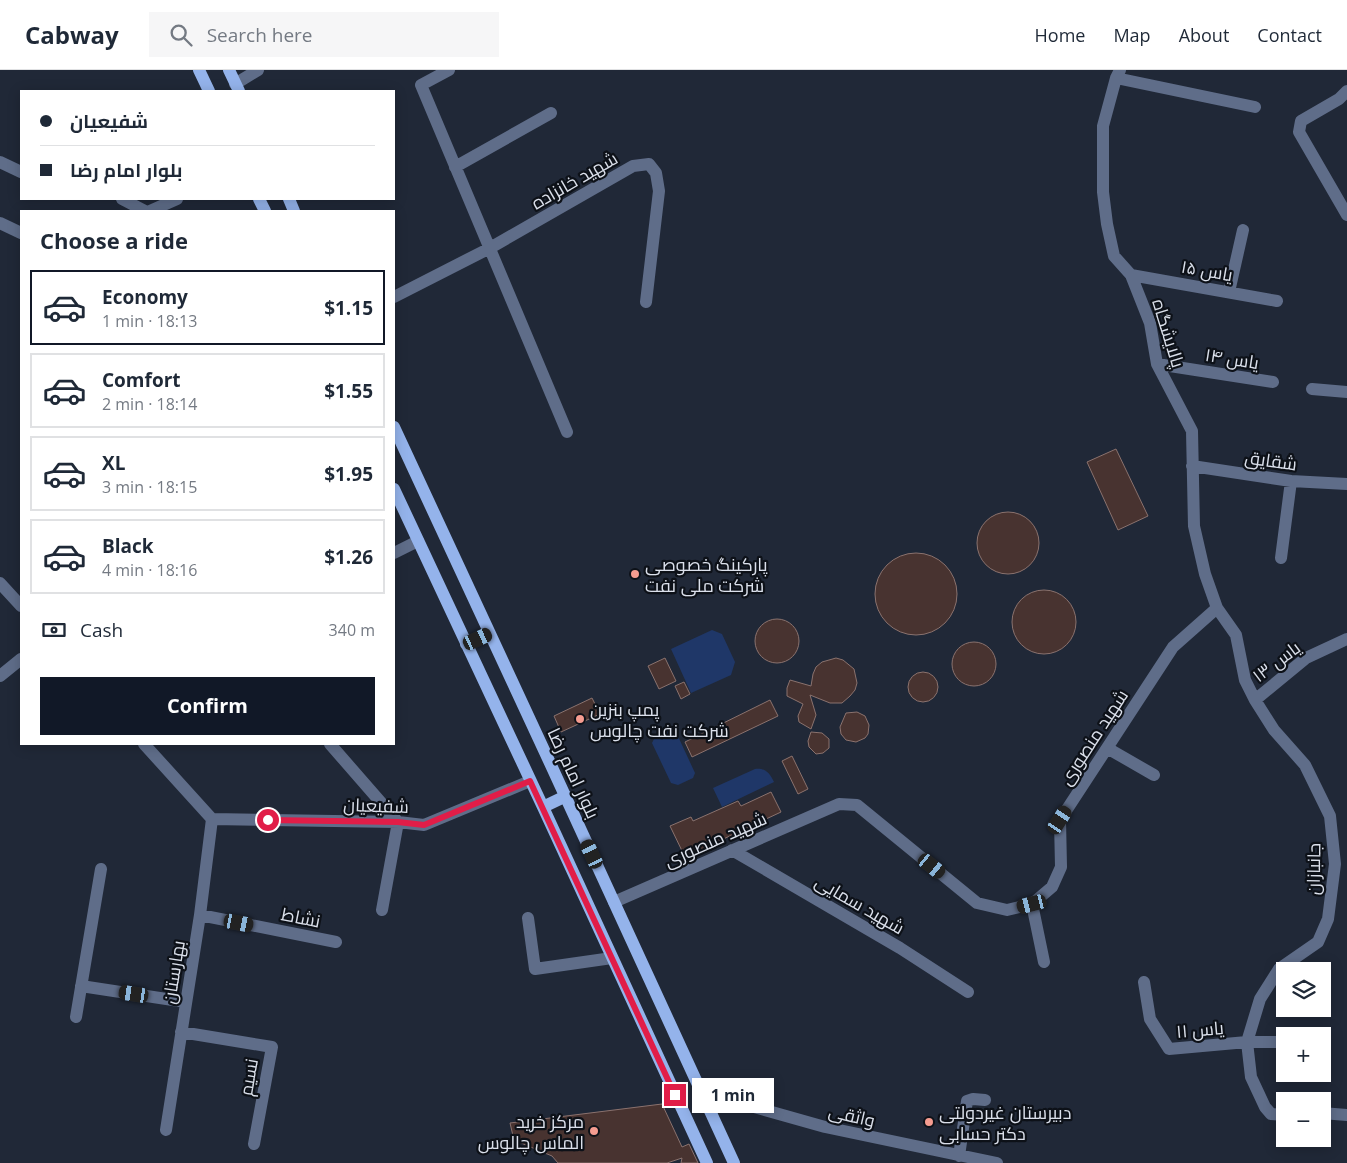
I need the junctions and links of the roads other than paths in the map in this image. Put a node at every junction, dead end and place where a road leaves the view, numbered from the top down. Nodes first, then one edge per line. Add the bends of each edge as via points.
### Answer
1 (199, 70) edge
2 (229, 70) edge
3 (258, 70) edge
4 (449, 70) edge
5 (1118, 74) edge
6 (237, 87) edge
7 (209, 90) edge
8 (1347, 91) edge
9 (1255, 107) dead end
10 (551, 113) dead end
11 (0, 162) edge
12 (455, 167) junction
13 (20, 172) edge
14 (124, 200) edge
15 (175, 200) edge
16 (143, 210) edge
17 (152, 210) edge
18 (1347, 215) edge
19 (0, 223) edge
20 (1243, 230) dead end
21 (20, 232) edge
22 (490, 248) junction
23 (1131, 275) junction
24 (1230, 292) junction
25 (395, 296) edge
26 (1278, 301) dead end
27 (646, 302) dead end
28 (1157, 364) junction
29 (1273, 382) dead end
30 (1312, 389) dead end
31 (1347, 392) edge
32 (395, 429) edge
33 (567, 432) dead end
34 (1192, 466) junction
35 (1291, 481) junction
36 (1347, 484) edge
37 (395, 491) edge
38 (418, 542) junction
39 (395, 553) edge
40 (1281, 558) dead end
41 (0, 583) edge
42 (20, 605) edge
43 (1217, 608) junction
44 (489, 633) junction
45 (1347, 639) edge
46 (466, 644) junction
47 (20, 660) edge
48 (0, 676) edge
49 (1255, 700) junction
50 (145, 745) edge
51 (331, 745) edge
52 (1107, 748) junction
53 (1154, 775) dead end
54 (530, 781) junction
55 (566, 796) junction
56 (543, 807) junction
57 (212, 819) junction
58 (398, 822) junction
59 (732, 850) junction
60 (100, 869) dead end
61 (614, 902) junction
62 (1032, 904) junction
63 (382, 910) dead end
64 (200, 915) junction
65 (528, 918) dead end
66 (336, 942) dead end
67 (612, 958) junction
68 (1044, 962) dead end
69 (1144, 982) dead end
70 (81, 986) junction
71 (968, 992) dead end
72 (186, 1002) junction
73 (76, 1017) dead end
74 (182, 1032) junction
75 (1247, 1042) junction
76 (1276, 1042) edge
77 (701, 1092) junction
78 (985, 1100) dead end
79 (1276, 1114) edge
80 (1331, 1114) edge
81 (1347, 1115) edge
82 (166, 1130) dead end
83 (254, 1144) dead end
84 (959, 1156) junction
85 (707, 1163) edge
86 (734, 1163) edge
87 (997, 1163) edge

1 - 7 main road
2 - 6 main road
3 - 6 street
4 - 12 street via 421,85
5 - 9 street
5 - 23 street, پالایشگاه via 1104,126 1104,192 1114,256
8 - 18 street via 1339,100 1301,121 1299,132
10 - 12 street
11 - 13 street
12 - 22 street
14 - 16 street
15 - 17 street
19 - 21 street
20 - 24 street
22 - 25 street, شهید خانزاده
22 - 27 street, شهید خانزاده via 633,166 649,164 656,173 659,191
22 - 33 street
23 - 24 street, یاس ۱۵
23 - 28 street, پالایشگاه via 1150,323
24 - 26 street, یاس ۱۵
28 - 29 street, یاس ۱۴
28 - 34 street, پالایشگاه via 1192,431
30 - 31 street
32 - 44 main road, بلوار امام رضا
34 - 35 street, شقایق
34 - 43 street, پالایشگاه via 1194,526
35 - 36 street, شقایق
35 - 40 street
37 - 38 main road
38 - 39 street
38 - 46 main road
41 - 42 street
43 - 49 street, جانبازان via 1236,635 1245,680
43 - 52 street, شهید منصوری via 1173,647
44 - 46 main road
44 - 55 main road, بلوار امام رضا
45 - 49 street, یاس ۱۳ via 1306,658
46 - 54 main road
47 - 48 street
49 - 75 street, جانبازان via 1274,730 1305,765 1330,816 1334,864 1328,919 1318,942 1279,969 1260,999
50 - 57 street
51 - 58 street
52 - 53 street
52 - 62 street, شهید منصوری via 1060,820 1061,868 1052,887
54 - 56 main road
54 - 58 street, شفیعیان via 424,825
55 - 56 main road
55 - 61 main road, بلوار امام رضا
56 - 67 main road
57 - 58 street, شفیعیان
57 - 64 street, بهارستان
58 - 63 street
59 - 61 street, شهید منصوری
59 - 62 street, شهید منصوری via 839,804 857,805 978,903 1007,910
59 - 71 street, شهید سمایی via 900,948
60 - 70 street
61 - 77 main road, بلوار امام رضا
62 - 68 street
64 - 66 street, نشاط
64 - 72 street, بهارستان
65 - 67 street via 536,969
67 - 85 main road
69 - 75 street, یاس ۱۱ via 1150,1019 1169,1049
70 - 72 street
70 - 73 street
72 - 74 street, بهارستان
74 - 82 street, بهارستان
74 - 83 street, نسیم via 272,1047
75 - 76 street
75 - 79 street, جانبازان via 1251,1077 1265,1108
77 - 84 street, واثقی via 825,1127
77 - 86 main road, بلوار امام رضا
78 - 84 street via 967,1101
80 - 81 street
84 - 87 street, واثقی

